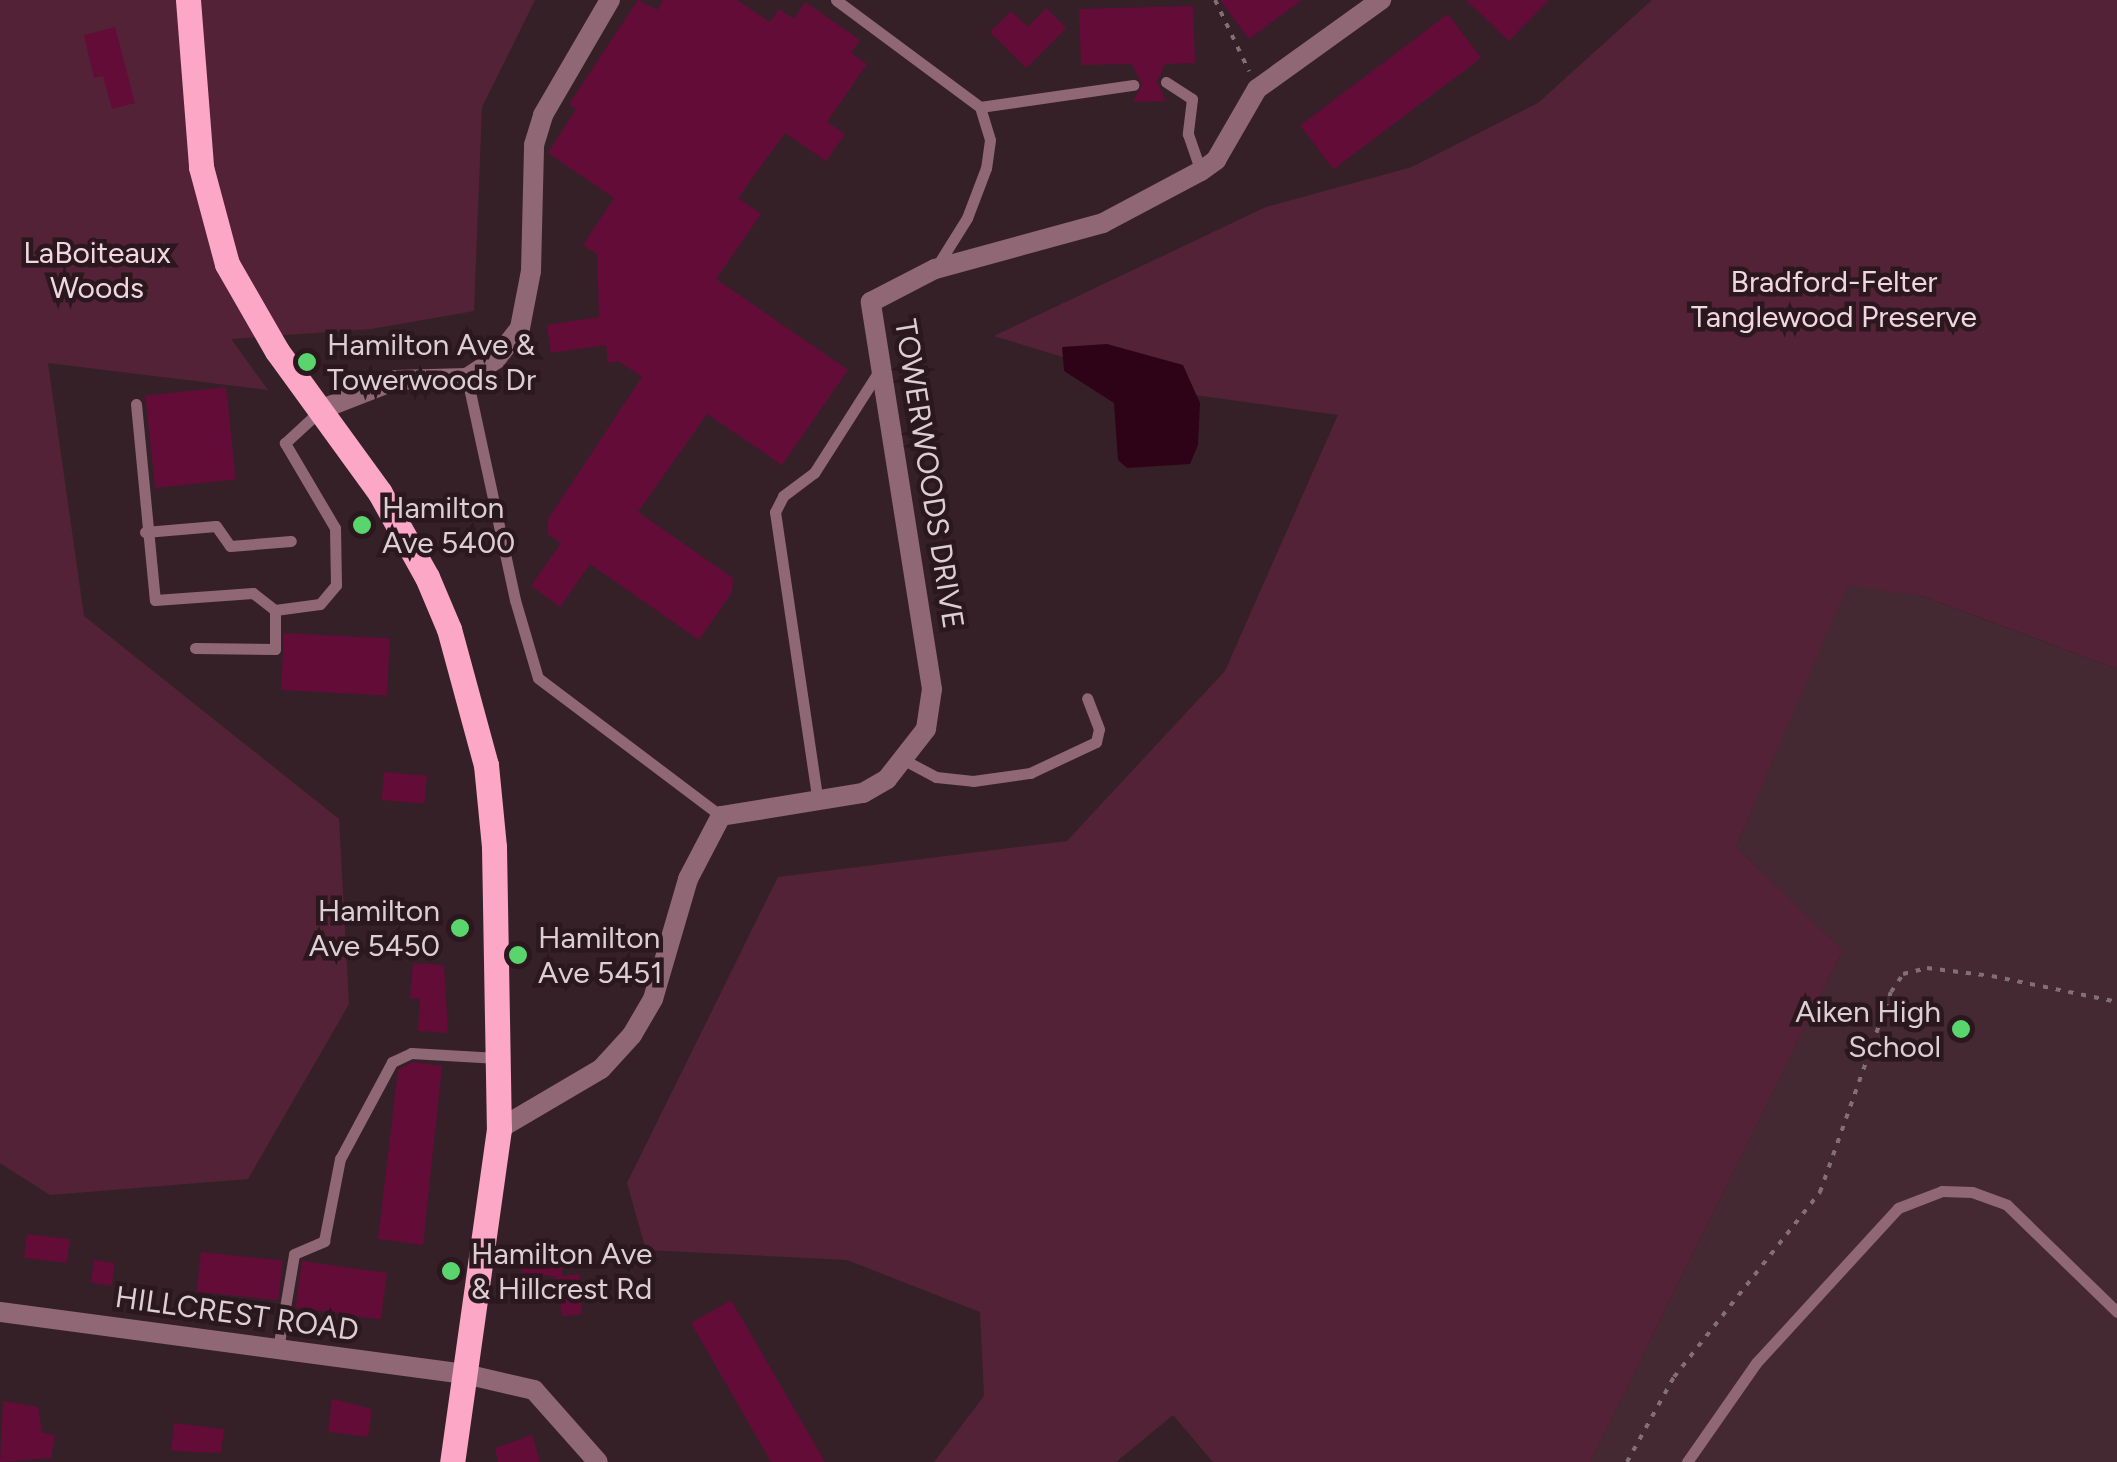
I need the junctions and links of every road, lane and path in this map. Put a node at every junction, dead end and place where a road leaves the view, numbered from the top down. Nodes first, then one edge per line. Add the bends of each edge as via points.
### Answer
1 (188, 0) edge
2 (610, 0) edge
3 (836, 0) edge
4 (1215, 0) edge
5 (1382, 0) edge
6 (1166, 82) dead end
7 (1133, 85) dead end
8 (1257, 89) junction
9 (980, 106) junction
10 (1201, 171) junction
11 (935, 269) junction
12 (882, 368) junction
13 (467, 378) junction
14 (136, 404) dead end
15 (322, 409) junction
16 (145, 532) junction
17 (292, 541) dead end
18 (275, 610) junction
19 (195, 648) dead end
20 (1087, 698) dead end
21 (904, 760) junction
22 (818, 804) junction
23 (721, 816) junction
24 (2117, 1002) edge
25 (498, 1058) junction
26 (499, 1129) junction
27 (0, 1312) edge
28 (2117, 1312) edge
29 (278, 1349) junction
30 (466, 1374) junction
31 (452, 1462) edge
32 (598, 1462) edge
33 (1627, 1462) edge
34 (1687, 1462) edge

1 - 15 main road via 210,216 248,309
2 - 13 street via 542,115 534,145 531,271 520,328 496,358
3 - 9 lane
4 - 8 path
5 - 8 street, TOWERWOODS DRIVE
6 - 10 lane via 1192,99 1188,134
7 - 9 lane
8 - 10 street, TOWERWOODS DRIVE via 1216,160
9 - 11 lane via 990,140 986,168 967,218
10 - 11 street, TOWERWOODS DRIVE via 1103,222
11 - 12 street, TOWERWOODS DRIVE via 872,302
12 - 21 street, TOWERWOODS DRIVE via 932,689 926,729
12 - 22 lane via 814,473 782,496 775,512
13 - 15 street via 396,380
13 - 23 lane via 538,678
14 - 16 lane
15 - 18 lane via 285,444 336,528 336,586 320,604
15 - 25 main road via 412,549 469,693 494,846
16 - 17 lane via 216,526 230,546
16 - 18 lane via 154,600 253,593
18 - 19 lane via 275,648
20 - 21 lane via 1099,729 1096,742 1085,753 1030,772 972,781 936,776
21 - 22 street, TOWERWOODS DRIVE via 863,793
22 - 23 street, TOWERWOODS DRIVE
23 - 26 street via 688,878 653,999 632,1035 601,1070
24 - 33 path via 1992,976 1927,968 1903,974 1890,992 1820,1192 1674,1377
25 - 26 main road
25 - 29 lane via 411,1054 392,1062 340,1159 324,1241 294,1254
26 - 30 main road
27 - 29 street, HILLCREST ROAD
28 - 34 lane via 2006,1205 1972,1192 1942,1191 1898,1208 1756,1363
29 - 30 street, HILLCREST ROAD
30 - 31 main road
30 - 32 street, HILLCREST ROAD via 534,1390

